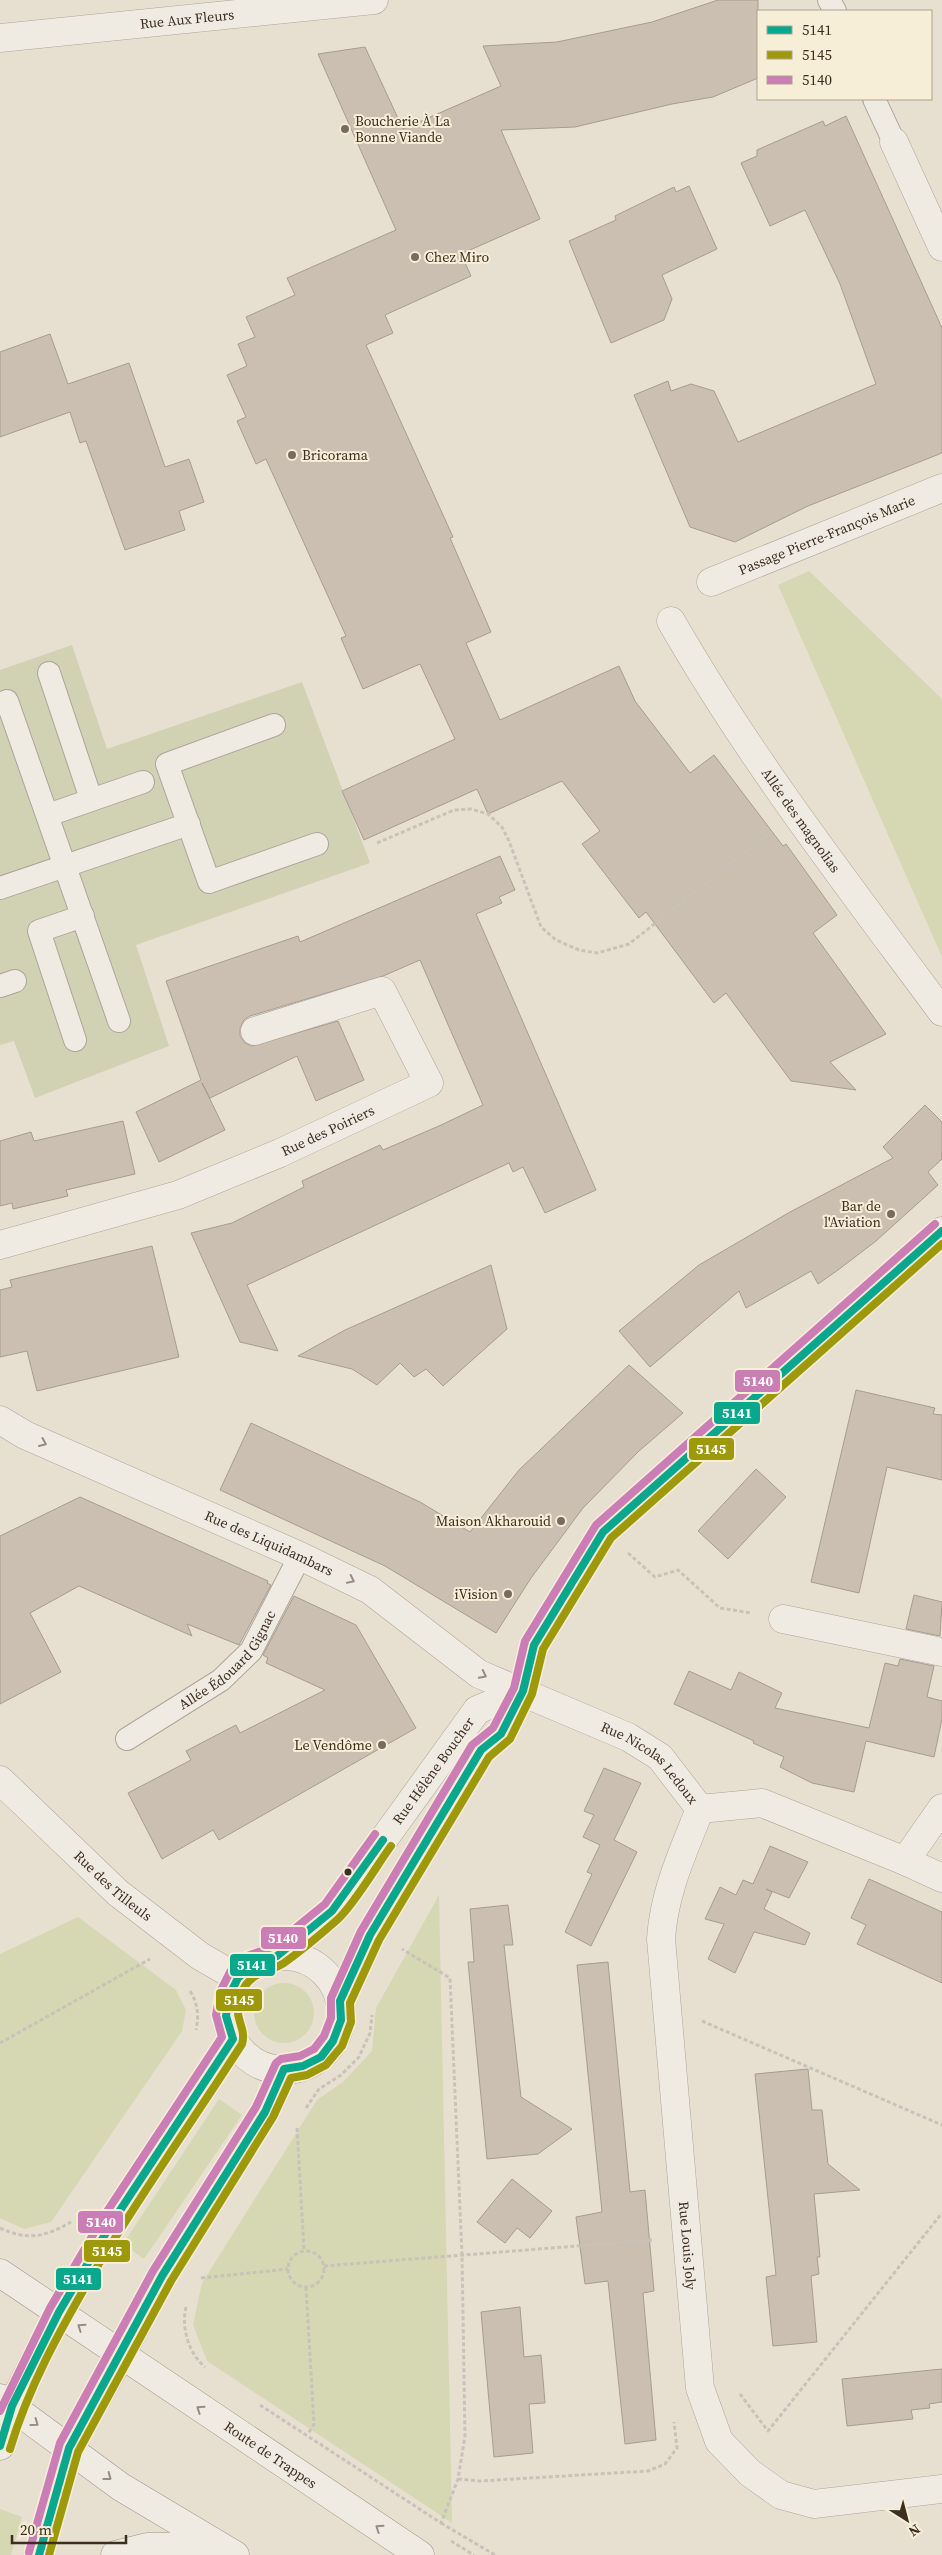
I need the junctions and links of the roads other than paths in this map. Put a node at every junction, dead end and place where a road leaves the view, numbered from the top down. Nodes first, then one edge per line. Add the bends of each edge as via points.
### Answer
1 (374, 0) edge
2 (298, 4) edge
3 (0, 38) edge
4 (874, 100) edge
5 (894, 142) joint
6 (942, 247) edge
7 (942, 488) edge
8 (711, 582) dead end
9 (671, 621) dead end
10 (49, 673) dead end
11 (0, 704) edge
12 (274, 725) dead end
13 (143, 782) dead end
14 (92, 800) junction
15 (48, 815) junction
16 (189, 824) junction
17 (317, 844) dead end
18 (66, 865) junction
19 (0, 888) edge
20 (83, 916) junction
21 (942, 1012) edge
22 (119, 1021) dead end
23 (255, 1031) dead end
24 (75, 1040) dead end
25 (942, 1231) edge
26 (0, 1245) edge
27 (0, 1420) edge
28 (300, 1556) junction
29 (782, 1619) road end
30 (942, 1652) edge
31 (523, 1691) junction
32 (127, 1739) dead end
33 (0, 1780) edge
34 (942, 1808) edge
35 (700, 1809) junction
36 (905, 1861) junction
37 (942, 1878) edge
38 (277, 1956) junction
39 (238, 1978) junction
40 (340, 2000) junction
41 (233, 2039) junction
42 (284, 2069) junction
43 (0, 2273) edge
44 (59, 2312) junction
45 (121, 2355) junction
46 (6, 2402) edge
47 (0, 2446) edge
48 (69, 2448) junction
49 (942, 2489) edge
50 (228, 2551) edge
51 (39, 2555) edge
52 (115, 2555) edge
53 (420, 2555) edge

1 - 2 street, Rue Aux Fleurs
2 - 3 street, Rue Aux Fleurs
4 - 5 lane
5 - 6 street
7 - 8 street, Passage Pierre-François Marie
9 - 21 street, Allée des magnolias via 729,718
10 - 14 lane
11 - 15 lane via 8,701
12 - 16 lane via 168,764
13 - 14 lane
14 - 15 lane
15 - 18 lane
16 - 17 lane via 209,882
16 - 18 lane
18 - 19 lane
18 - 20 lane
20 - 22 lane
20 - 24 lane via 39,931
23 - 26 street, Rue des Poiriers via 382,991 429,1082 280,1154 178,1195
25 - 31 street, Rue Hélène Boucher via 603,1532 534,1645
27 -> 28 street, Rue des Liquidambars via 25,1435
28 -> 31 street, Rue des Liquidambars via 370,1590 479,1674
28 - 32 lane, Allée Édouard Gignac via 251,1651 221,1680
29 - 30 street
31 - 35 street, Rue Nicolas Ledoux via 628,1737 660,1757
31 - 38 street, Rue Hélène Boucher via 477,1710 332,1911
31 - 40 street, Rue Hélène Boucher via 500,1734 481,1750 370,1935
33 - 39 street, Rue des Tilleuls via 118,1893 200,1956
34 - 36 street
35 - 36 street, Rue Nicolas Ledoux via 762,1803
35 - 49 street, Rue Louis Joly via 670,1885 660,1940 700,2388 719,2441 750,2473 780,2495 814,2504
36 - 37 street, Rue Nicolas Ledoux
38 - 39 street via 252,1965
38 - 40 street via 299,1958 318,1967 332,1982
39 - 41 street via 229,1996 226,2016
40 - 42 street via 340,2020 333,2041 321,2057 303,2066
41 - 42 street via 245,2055 262,2066
41 - 44 street via 113,2221
42 - 45 street via 264,2112 162,2276
43 - 44 street, Route de Trappes
45 -> 44 street, Route de Trappes
44 - 46 street
45 - 48 street
53 -> 45 street, Route de Trappes
46 - 47 street
46 -> 48 street
48 -> 50 street via 122,2488
48 - 51 street
50 - 52 street via 147,2546

